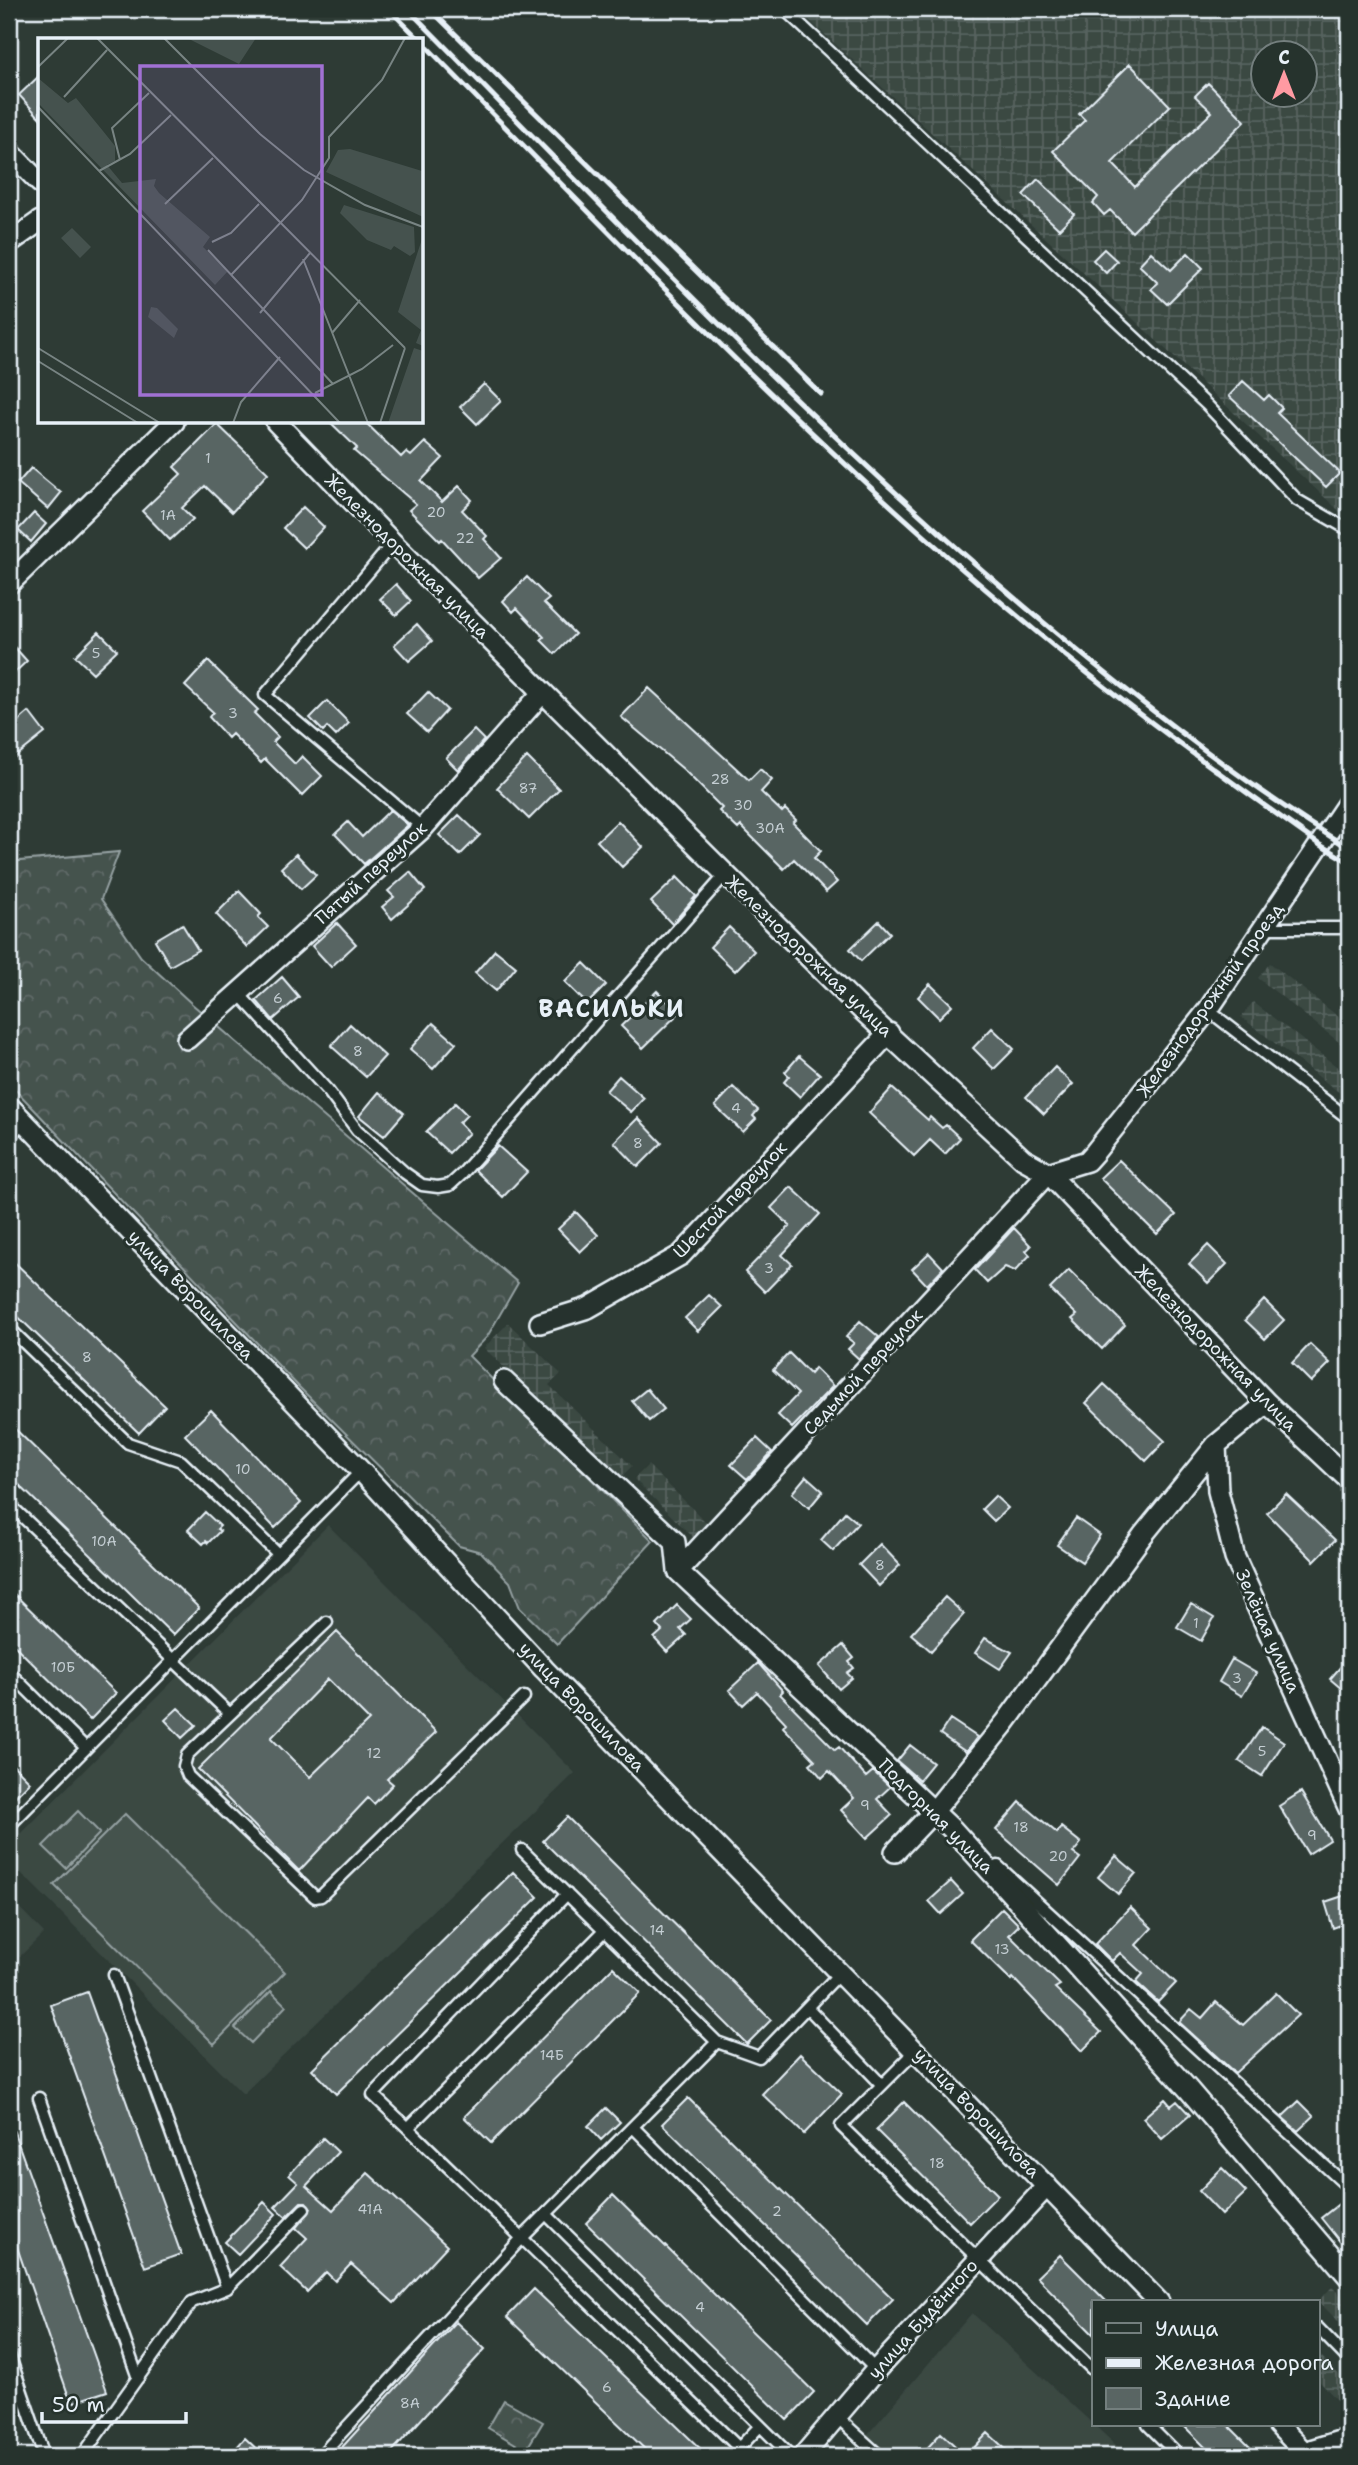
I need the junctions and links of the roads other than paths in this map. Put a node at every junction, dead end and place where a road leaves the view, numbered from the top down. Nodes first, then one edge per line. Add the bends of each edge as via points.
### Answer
1 (784, 9) edge
2 (9, 151) edge
3 (38, 181) edge
4 (38, 222) edge
5 (9, 243) edge
6 (172, 424) edge
7 (278, 424) edge
8 (1349, 530) edge
9 (393, 543) junction
10 (9, 584) edge
11 (542, 693) junction
12 (1349, 801) edge
13 (423, 828) junction
14 (725, 875) junction
15 (1264, 928) junction
16 (1349, 928) edge
17 (239, 994) junction
18 (1208, 1010) junction
19 (889, 1033) junction
20 (187, 1039) dead end
21 (9, 1106) edge
22 (1349, 1119) edge
23 (24, 1121) junction
24 (9, 1137) edge
25 (1048, 1173) junction
26 (540, 1322) dead end
27 (9, 1328) edge
28 (505, 1381) dead end
29 (1267, 1404) junction
30 (1216, 1445) junction
31 (361, 1471) junction
32 (1349, 1480) edge
33 (9, 1504) edge
34 (277, 1553) junction
35 (678, 1571) junction
36 (327, 1622) dead end
37 (174, 1661) junction
38 (9, 1672) edge
39 (811, 1696) junction
40 (524, 1697) dead end
41 (230, 1714) junction
42 (86, 1748) junction
43 (1349, 1809) edge
44 (934, 1811) junction
45 (9, 1826) edge
46 (522, 1850) dead end
47 (895, 1852) dead end
48 (567, 1894) junction
49 (604, 1931) junction
50 (840, 1972) junction
51 (114, 1975) dead end
52 (808, 2008) junction
53 (717, 2042) junction
54 (917, 2050) junction
55 (882, 2085) junction
56 (39, 2098) dead end
57 (408, 2128) junction
58 (634, 2128) junction
59 (1046, 2186) junction
60 (1349, 2188) edge
61 (304, 2209) dead end
62 (547, 2215) junction
63 (523, 2237) junction
64 (978, 2258) junction
65 (1349, 2277) edge
66 (227, 2288) junction
67 (1157, 2300) edge
68 (1320, 2330) edge
69 (9, 2354) edge
70 (1349, 2361) edge
71 (1092, 2369) edge
72 (876, 2370) junction
73 (138, 2378) junction
74 (837, 2417) junction
75 (760, 2426) junction
76 (1149, 2426) edge
77 (1279, 2426) edge
78 (1349, 2438) edge
79 (1175, 2455) edge
80 (1304, 2455) edge
81 (44, 2456) edge
82 (82, 2456) edge
83 (320, 2456) edge
84 (791, 2456) edge
85 (803, 2456) edge
86 (880, 2456) edge

1 - 8 lane via 1197,396 1297,500
2 - 3 street
4 - 5 street
6 - 10 street
7 - 9 street, Железнодорожная улица
9 - 11 street, Железнодорожная улица
9 - 13 lane via 265,695
11 - 13 street, Пятый переулок
11 - 14 street, Железнодорожная улица
12 - 15 street, Железнодорожный проезд
13 - 17 street, Пятый переулок
14 - 17 lane via 450,1185 422,1185 356,1130 328,1091
14 - 19 street, Железнодорожная улица
15 - 16 lane
15 - 18 street, Железнодорожный проезд
17 - 20 street, Пятый переулок
18 - 22 lane
18 - 25 street, Железнодорожный проезд via 1087,1161
19 - 25 street, Железнодорожная улица via 1023,1159
19 - 26 street, Шестой переулок via 681,1255 588,1308
21 - 23 street, улица Ворошилова
23 - 24 lane
23 - 31 street, улица Ворошилова
25 - 29 street, Железнодорожная улица
25 - 35 street, Седьмой переулок
27 - 34 lane via 128,1443 181,1461
28 - 35 street via 675,1542
29 - 30 street
29 - 32 street, Железнодорожная улица
30 - 43 street, Зелёная улица via 1218,1491 1235,1558
30 - 44 street
31 - 34 lane
31 - 50 street, улица Ворошилова via 544,1668
33 - 37 lane
34 - 37 lane
35 - 39 street, Подгорная улица
36 - 41 lane
37 - 41 lane
37 - 42 lane
38 - 42 lane
39 - 44 street, Подгорная улица
39 - 60 lane
40 - 41 lane via 315,1897 188,1776 184,1766 187,1755
42 - 45 lane
44 - 47 street
44 - 65 street, Подгорная улица via 1188,2089
46 - 48 lane
48 - 49 lane
48 - 57 lane via 373,2095
49 - 53 lane
49 - 57 lane
50 - 52 lane
50 - 54 street, улица Ворошилова
51 - 66 lane
52 - 53 lane via 759,2057
52 - 55 lane
53 - 58 lane
54 - 55 lane
54 - 59 street, улица Ворошилова
55 - 64 lane via 841,2126
56 - 73 lane
57 - 63 lane
58 - 62 lane
58 - 72 lane
59 - 64 street, улица Будённого
59 - 67 street, улица Ворошилова
61 - 66 lane
62 - 63 lane
62 - 75 lane
63 - 75 lane via 739,2448
63 - 83 lane
64 - 71 lane
64 - 72 street, улица Будённого
66 - 73 lane via 192,2302
68 - 70 lane
69 - 81 lane
72 - 74 street, улица Будённого
73 - 82 lane
74 - 85 street, улица Будённого
74 - 86 lane
75 - 84 lane
76 - 79 lane
77 - 80 street
78 - 80 street

